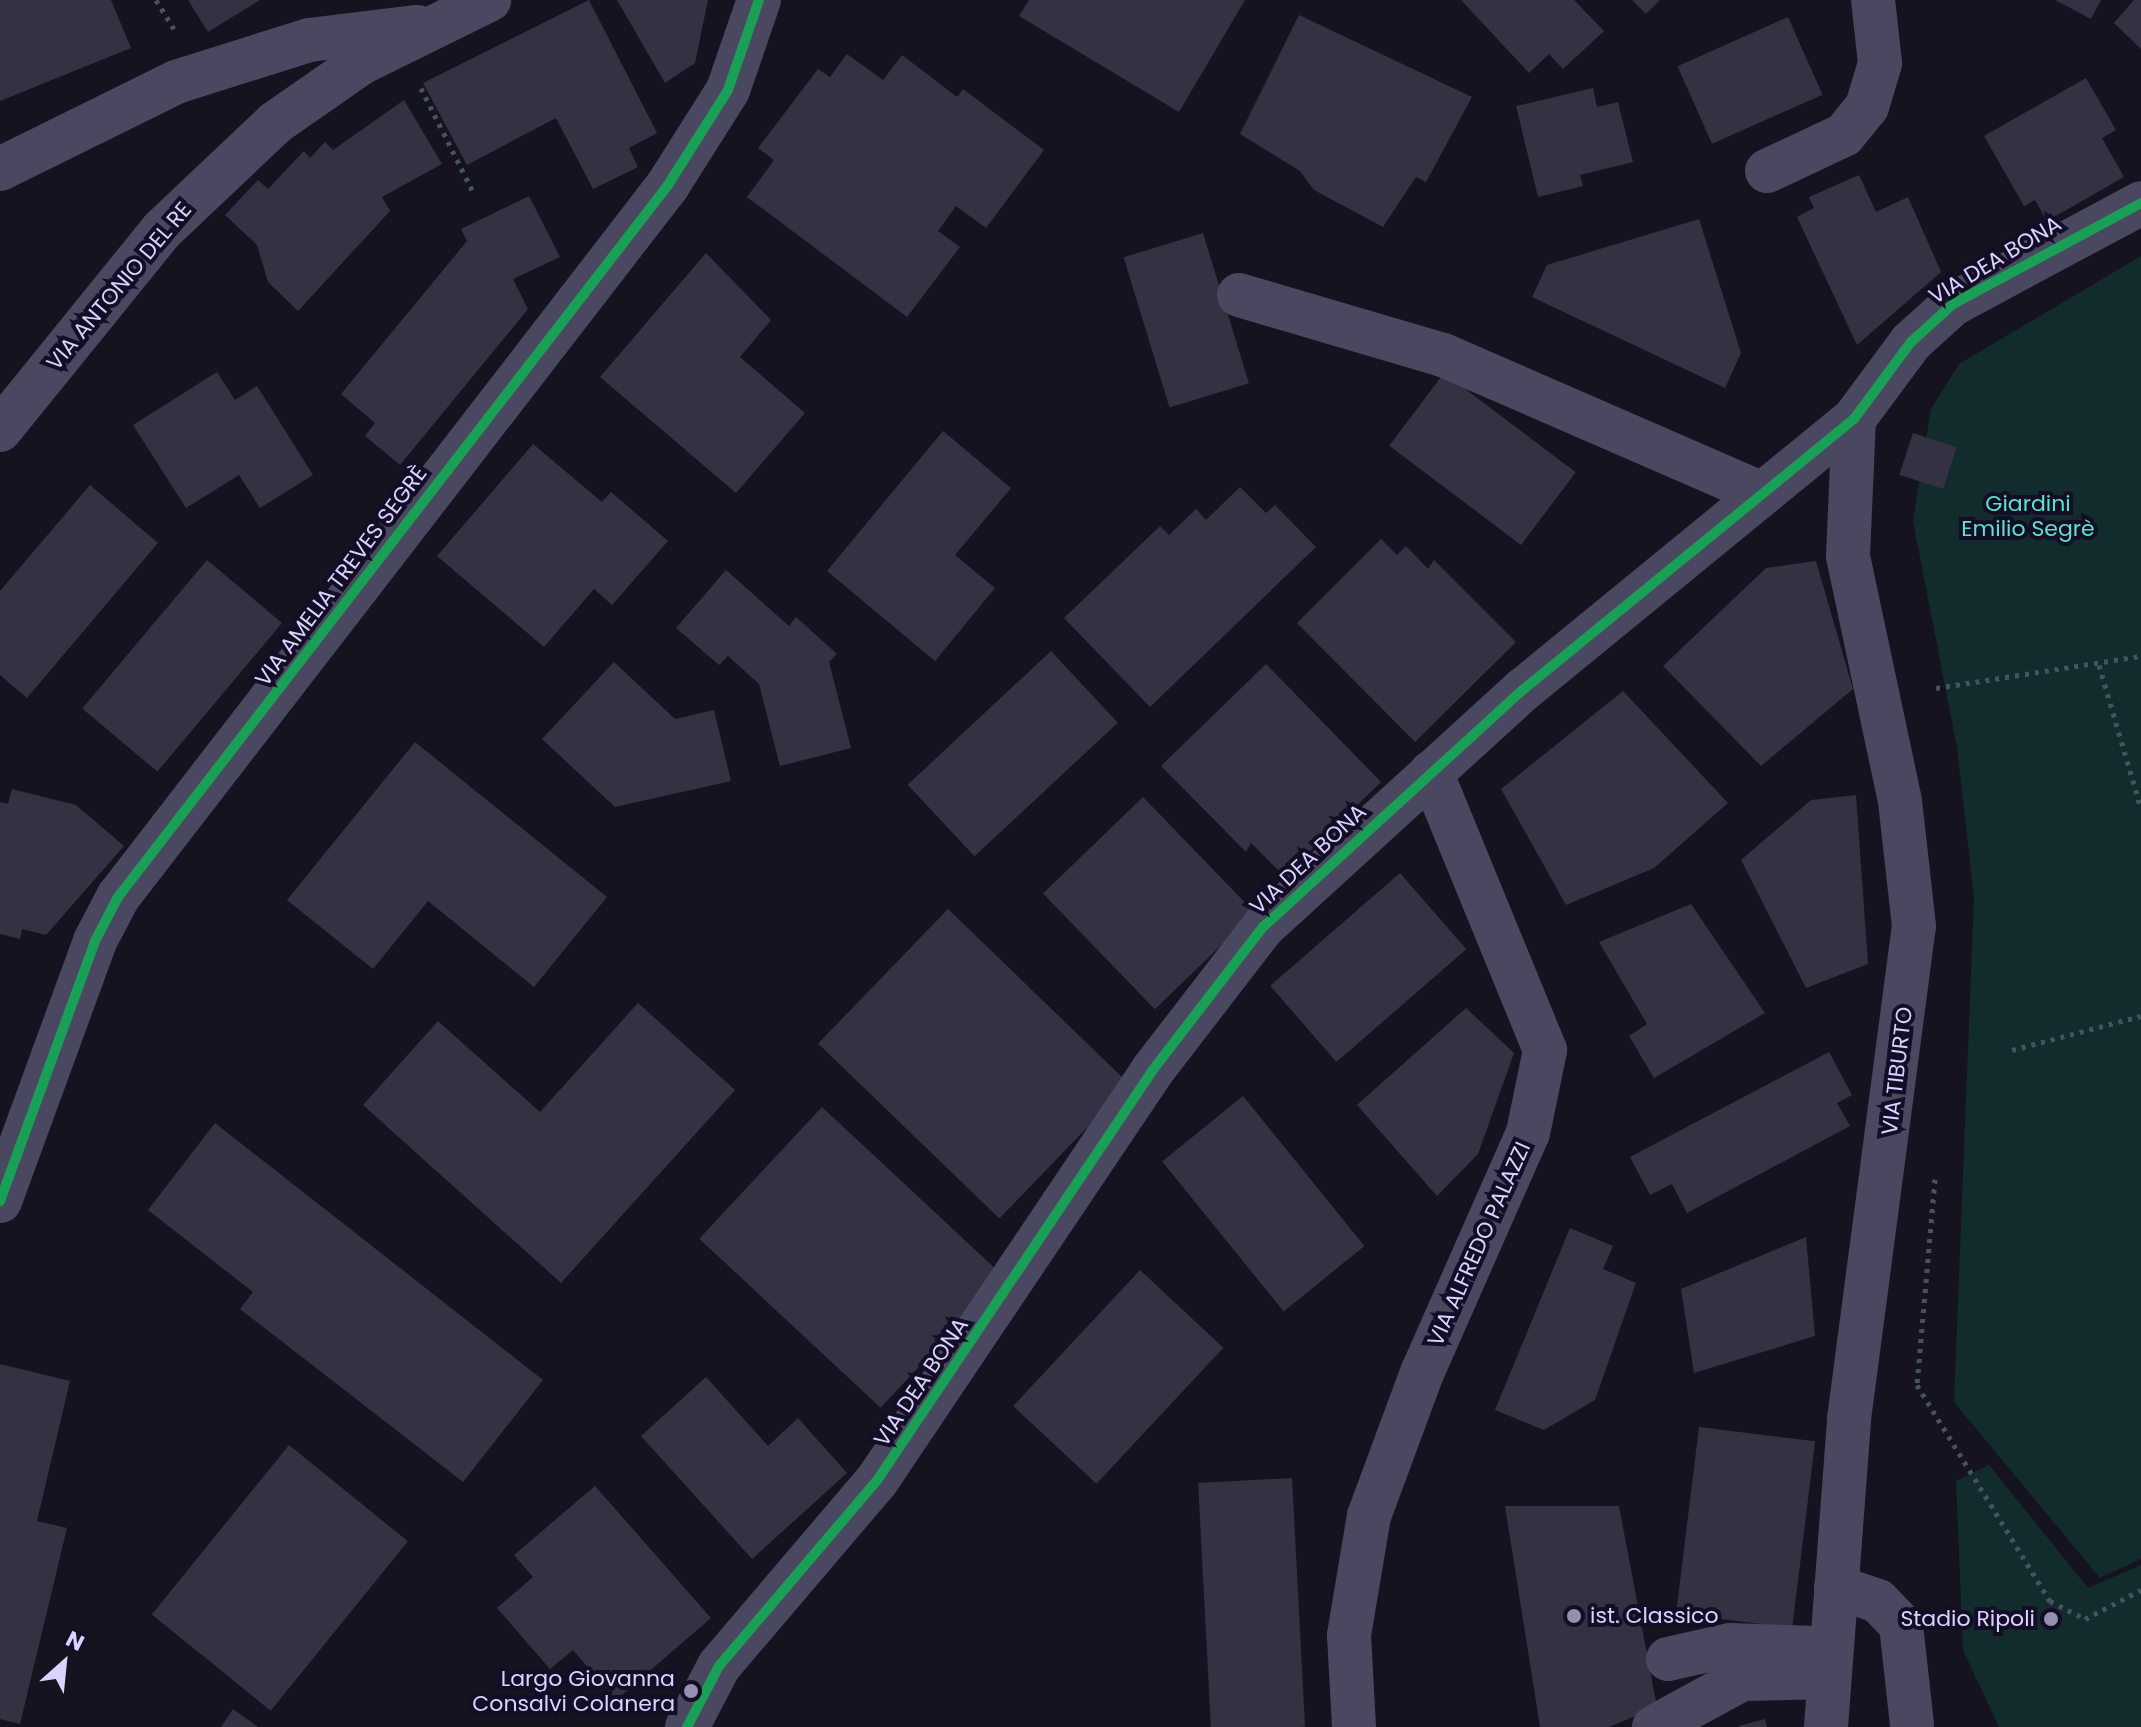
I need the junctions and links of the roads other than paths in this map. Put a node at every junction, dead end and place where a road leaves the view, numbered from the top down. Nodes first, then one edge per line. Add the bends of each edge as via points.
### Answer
1 (489, 0) edge
2 (759, 0) edge
3 (1873, 0) edge
4 (415, 36) junction
5 (0, 169) edge
6 (1767, 171) dead end
7 (2141, 203) edge
8 (1239, 295) dead end
9 (1854, 419) junction
10 (0, 430) edge
11 (1761, 493) junction
12 (1431, 772) junction
13 (0, 1201) edge
14 (1836, 1587) junction
15 (1668, 1659) dead end
16 (1830, 1662) junction
17 (1912, 1724) dead end
18 (687, 1727) edge
19 (1354, 1727) edge
20 (1654, 1727) edge
21 (1826, 1727) edge

1 - 4 street, VIA ANTONIO DEL RE
2 - 13 street, VIA AMELIA TREVES SEGRÈ via 728,90 668,185 118,897 95,941
3 - 6 street via 1880,63 1867,107 1844,135
4 - 5 street via 384,26 309,40 176,82
4 - 10 street, VIA ANTONIO DEL RE via 289,111 201,191 126,271
7 - 9 street, VIA DEA BONA via 1953,304 1911,342
8 - 11 street via 1443,355
9 - 11 street, VIA DEA BONA
9 - 14 street, VIA TIBURTO via 1848,556 1900,801 1914,926 1849,1419
11 - 12 street, VIA DEA BONA
12 - 18 street, VIA DEA BONA via 1241,954 1152,1071 900,1448 733,1646
12 - 19 street, VIA ALFREDO PALAZZI via 1545,1050 1528,1133 1422,1373 1369,1516 1349,1635
14 - 16 street, VIA TIBURTO
14 - 17 street via 1878,1601 1901,1625
15 - 16 street via 1730,1645
16 - 20 street via 1742,1679
16 - 21 street, VIA TIBURTO

